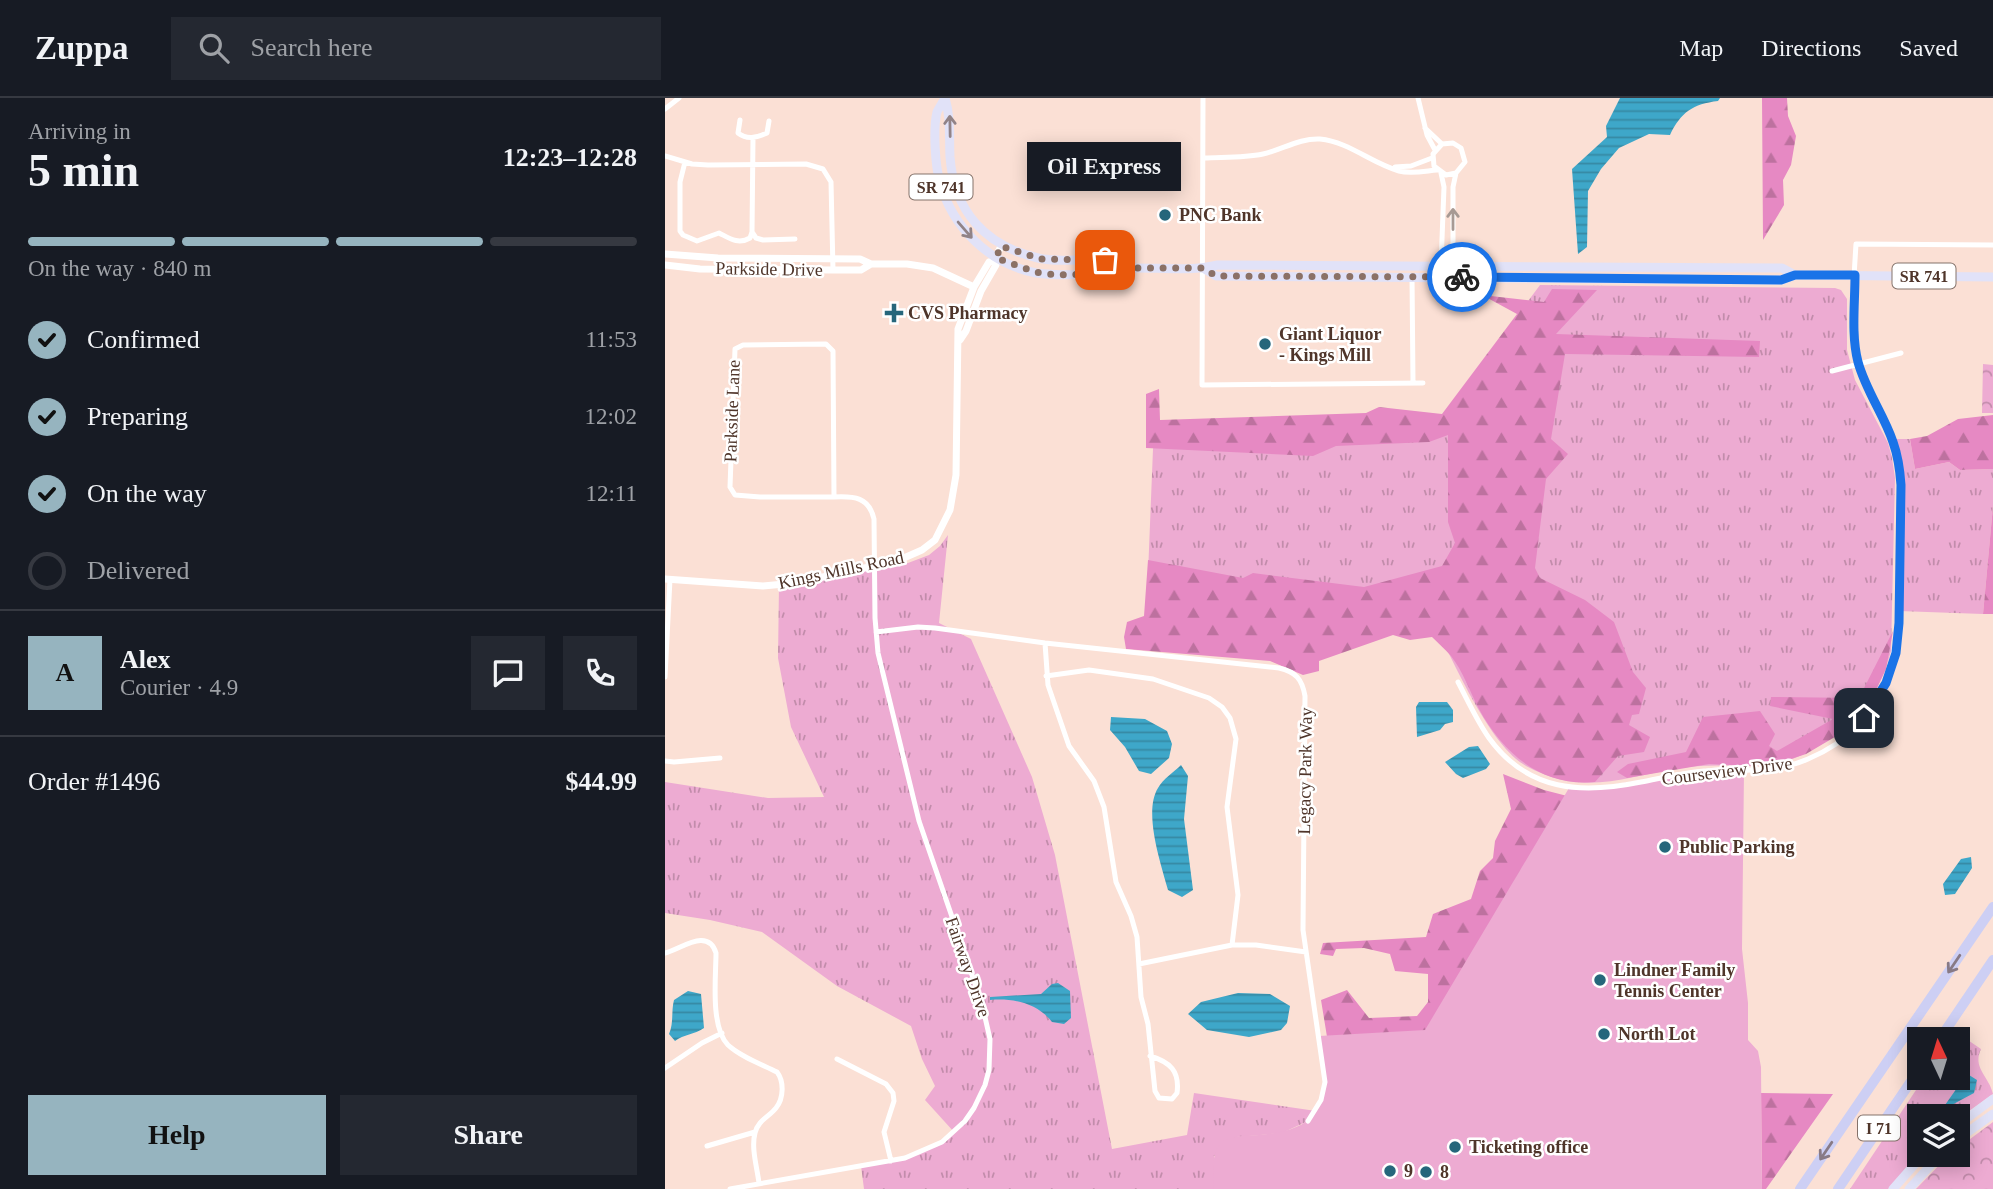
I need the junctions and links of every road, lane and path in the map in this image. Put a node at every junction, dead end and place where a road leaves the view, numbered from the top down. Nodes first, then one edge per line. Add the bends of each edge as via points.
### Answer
1 (679, 98) edge
2 (945, 98) edge
3 (1203, 98) edge
4 (1418, 98) edge
5 (665, 109) edge
6 (740, 120) dead end
7 (769, 121) dead end
8 (1425, 128) junction
9 (753, 138) junction
10 (1442, 144) junction
11 (1435, 150) junction
12 (665, 156) edge
13 (1204, 158) junction
14 (1432, 158) junction
15 (685, 162) junction
16 (752, 165) junction
17 (1390, 167) junction
18 (1439, 172) junction
19 (1456, 173) junction
20 (752, 232) junction
21 (795, 239) dead end
22 (1993, 245) edge
23 (1001, 246) junction
24 (665, 254) edge
25 (833, 258) junction
26 (995, 259) junction
27 (871, 264) junction
28 (665, 265) edge
29 (1441, 265) junction
30 (1453, 265) junction
31 (1123, 268) junction
32 (1203, 268) junction
33 (833, 270) junction
34 (1795, 275) junction
35 (1855, 275) junction
36 (1412, 276) junction
37 (1993, 276) edge
38 (974, 287) junction
39 (960, 341) junction
40 (1901, 353) dead end
41 (1859, 364) junction
42 (1832, 371) dead end
43 (1413, 383) junction
44 (1423, 383) dead end
45 (834, 496) junction
46 (874, 567) junction
47 (668, 579) edge
48 (876, 632) junction
49 (1045, 643) junction
50 (1046, 676) junction
51 (665, 677) edge
52 (1458, 682) dead end
53 (720, 758) dead end
54 (665, 761) edge
55 (1993, 907) edge
56 (1232, 945) junction
57 (1306, 952) junction
58 (665, 953) edge
59 (1993, 960) edge
60 (1139, 964) junction
61 (1948, 1027) edge
62 (722, 1033) junction
63 (1150, 1056) junction
64 (837, 1059) dead end
65 (665, 1068) edge
66 (1907, 1087) edge
67 (1993, 1099) edge
68 (1993, 1114) edge
69 (1970, 1116) edge
70 (1308, 1121) dead end
71 (1970, 1130) edge
72 (755, 1132) junction
73 (707, 1146) dead end
74 (891, 1161) junction
75 (1912, 1167) edge
76 (1929, 1167) edge
77 (759, 1183) junction
78 (730, 1189) edge
79 (1800, 1189) edge
80 (1838, 1189) edge
81 (1893, 1189) edge
82 (1909, 1189) edge

1 - 5 street
23 -> 2 main road, SR 741 via 961,204 950,155
2 -> 26 main road, SR 741 via 937,113 935,157 941,188 957,221
3 - 13 street
4 - 8 street
6 - 9 street via 738,133
7 - 9 street via 767,133
8 - 10 street
8 - 11 street
9 - 16 street
10 - 11 street
10 - 19 street via 1453,143 1464,152 1464,166
11 - 14 street
12 - 15 street
13 - 17 street via 1249,157 1317,139 1348,146
13 - 32 street
14 - 17 street
14 - 18 street
15 - 16 street
15 - 20 street via 679,188 683,235 697,241 719,233 744,241
16 - 20 street
16 - 25 street via 806,164 827,173
17 - 18 street
18 - 19 street
18 - 29 street via 1444,187
30 -> 19 street
20 - 21 street via 763,240
22 - 35 street, Courseview Drive via 1856,244
23 - 26 street, Kings Mills Road
23 - 31 main road, SR 741 via 1041,259 1105,260
24 - 25 street, Parkside Drive
25 - 27 street, Parkside Drive
25 - 33 street
26 - 31 main road, SR 741 via 1055,275 1105,274
26 - 38 street, Kings Mills Road
26 - 39 street, Kings Mills Road
27 - 33 street, Parkside Drive via 861,270
27 - 38 street, Parkside Drive via 933,268
28 - 33 street, Parkside Drive
29 - 30 main road, SR 741
29 - 32 main road, SR 741
30 - 34 main road, SR 741 via 1782,268
31 - 32 main road, SR 741
32 - 36 main road, SR 741 via 1216,276
32 - 43 street via 1202,385
34 - 35 main road, SR 741
34 - 36 main road, SR 741 via 1781,280
35 - 37 main road, SR 741
35 - 41 street, Courseview Drive
36 - 43 street
38 - 39 street, Kings Mills Road via 958,329
39 - 46 street, Kings Mills Road via 956,475 950,510 930,545 904,559
40 - 41 street
41 - 42 street
41 - 52 street, Courseview Drive via 1893,439 1899,464 1899,623 1886,683 1864,718 1846,736 1807,760 1772,769 1706,771 1610,788 1569,788 1537,778 1509,760 1488,737
43 - 44 street
45 - 45 street, Parkside Lane via 833,351 826,344 738,346 733,355 732,492 743,497
45 - 46 street, Parkside Lane via 859,498 871,509
46 - 47 street, Kings Mills Road via 763,586
46 - 48 street, Fairway Drive
47 - 51 street
48 - 49 street, Legacy Park Way via 935,628
48 - 74 street, Fairway Drive via 919,821 982,1004 990,1046 985,1085 965,1121 929,1150
49 - 50 street
49 - 57 street, Legacy Park Way via 1279,668 1299,677 1305,696
50 - 56 street via 1089,670 1153,679 1209,698 1230,718 1236,739 1227,807 1238,895
50 - 60 street via 1069,746 1101,794 1116,882 1137,937
53 - 54 street
55 -> 79 highway, I 71
56 - 57 street
56 - 60 street
57 - 70 street, Legacy Park Way via 1325,1082 1321,1100
58 - 62 street via 700,939 714,947 716,1007
59 - 61 highway
60 - 63 street
62 - 65 street
62 - 72 street via 729,1045 781,1076 778,1105
63 - 63 street via 1155,1091 1159,1098 1172,1099 1177,1093 1177,1074 1164,1060
64 - 74 street via 886,1084 893,1093 884,1132
66 - 80 highway, I 71
67 - 69 main road
68 - 71 main road
72 - 73 street
72 - 77 street
74 - 77 street, Fairway Drive
75 - 81 main road
76 - 82 main road
77 - 78 street, Fairway Drive

